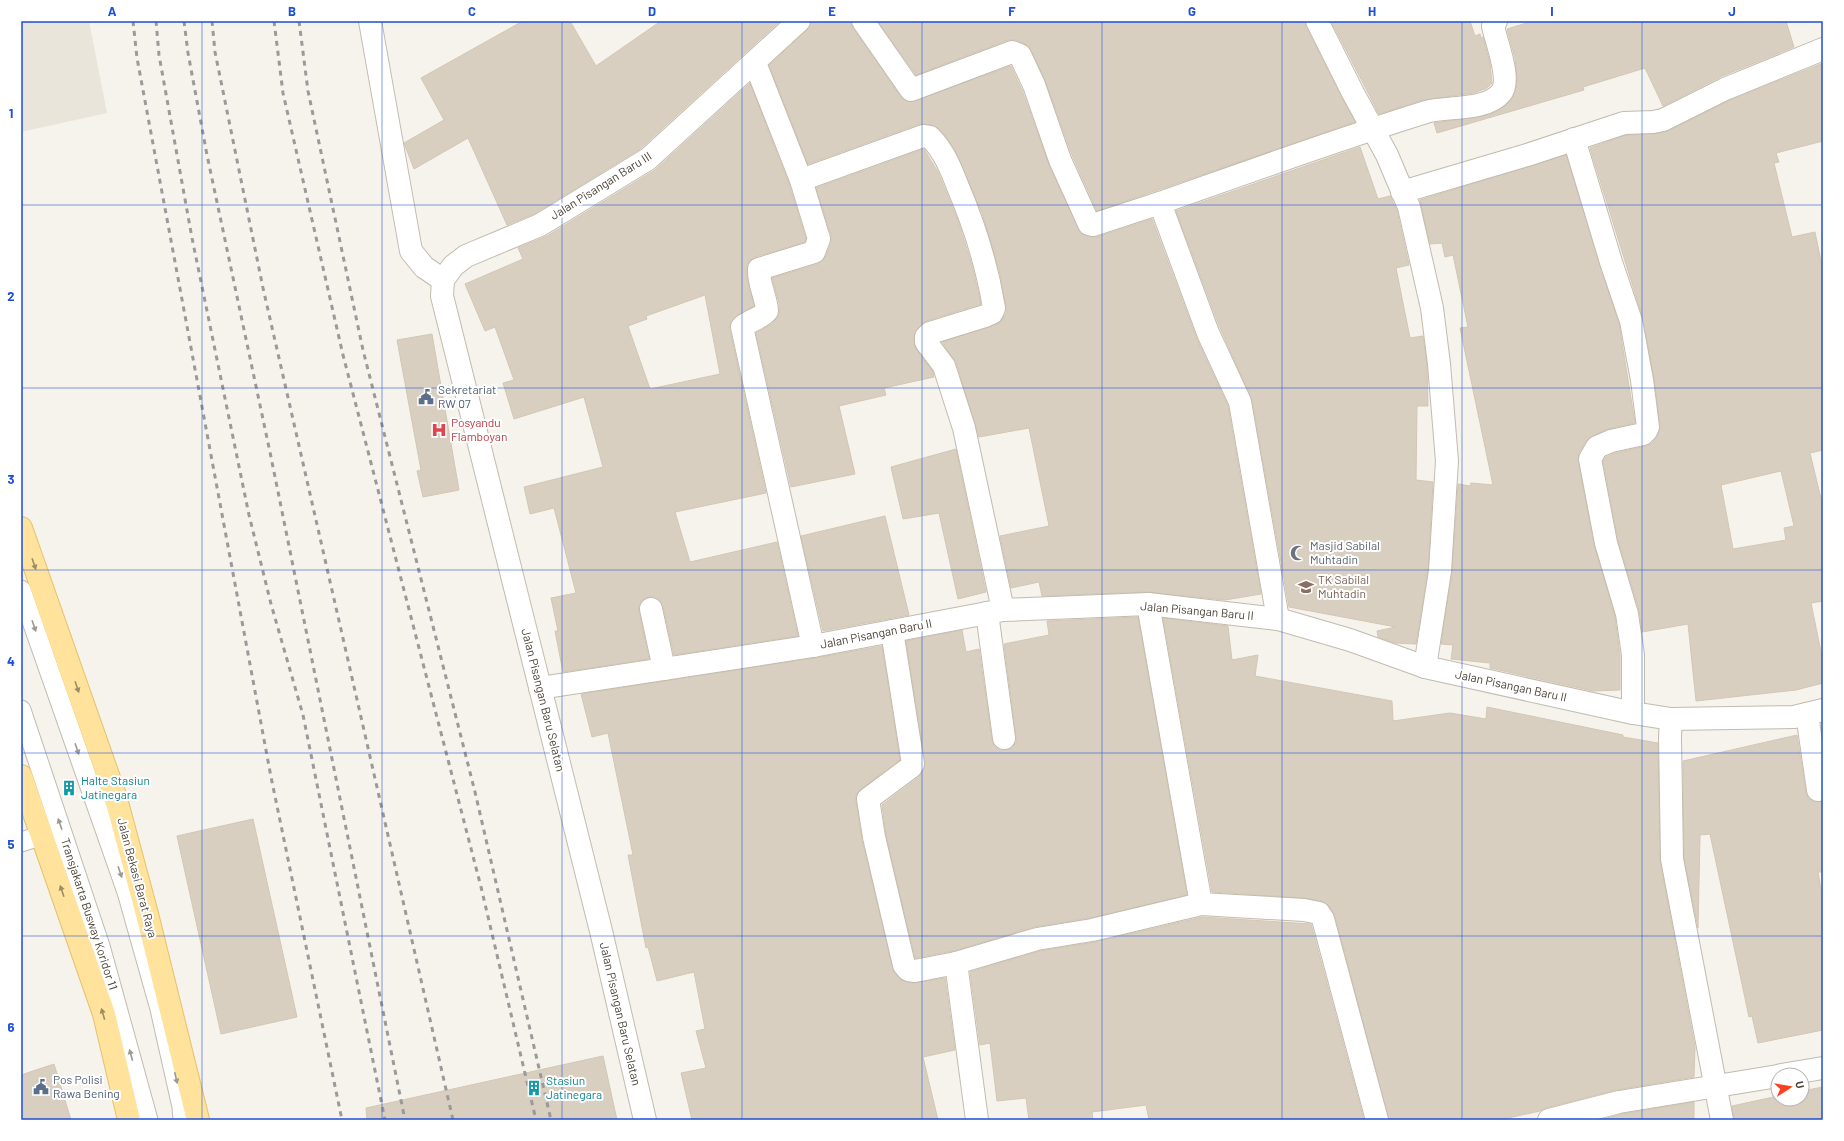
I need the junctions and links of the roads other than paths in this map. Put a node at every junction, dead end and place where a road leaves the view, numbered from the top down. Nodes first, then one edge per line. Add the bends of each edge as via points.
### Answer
1 (370, 21) edge
2 (799, 21) edge
3 (863, 21) edge
4 (1317, 21) edge
5 (1496, 21) edge
6 (1823, 50) edge
7 (754, 63) junction
8 (1373, 129) junction
9 (1574, 139) junction
10 (801, 180) junction
11 (1402, 192) junction
12 (1160, 203) junction
13 (443, 280) junction
14 (21, 528) edge
15 (21, 590) edge
16 (1148, 604) junction
17 (651, 609) dead end
18 (995, 612) junction
19 (1278, 619) junction
20 (892, 631) junction
21 (813, 646) junction
22 (1426, 667) junction
23 (664, 669) junction
24 (540, 688) junction
25 (21, 710) edge
26 (1633, 712) junction
27 (1815, 712) edge
28 (1671, 719) junction
29 (1004, 738) dead end
30 (21, 776) edge
31 (1818, 790) dead end
32 (43, 835) junction
33 (21, 842) edge
34 (1201, 904) junction
35 (956, 963) junction
36 (1823, 1068) edge
37 (1810, 1070) edge
38 (1770, 1077) edge
39 (1714, 1086) junction
40 (129, 1120) edge
41 (148, 1120) edge
42 (183, 1120) edge
43 (198, 1120) edge
44 (645, 1120) edge
45 (977, 1120) edge
46 (1377, 1120) edge
47 (1549, 1120) edge
48 (1722, 1120) edge

1 - 13 street via 411,251 416,260
2 - 7 street, Jalan Pisangan Baru III
3 - 12 street via 911,90 1012,52 1020,56 1034,85 1060,160 1089,224 1093,225
4 - 8 street
5 - 8 street via 1493,26 1505,78 1502,92 1492,102 1429,111
6 - 9 street via 1724,90 1663,120 1629,122
7 - 10 street
7 - 13 street, Jalan Pisangan Baru III via 648,159 540,225 466,256 453,266
8 - 11 street
8 - 12 street
9 - 11 street
9 - 26 street via 1631,321 1648,426 1643,434 1597,447 1590,458 1606,543 1627,614 1633,655
10 - 18 street via 923,136 930,136 948,162 974,225 988,271 994,308 992,313 985,316 930,332 926,342 944,366 964,428
10 - 21 street via 819,239 817,246 814,252 759,268 759,281 767,310 742,328
11 - 22 street via 1409,207 1432,308 1447,461 1440,571
12 - 19 street via 1208,333 1240,402
13 - 24 street, Jalan Pisangan Baru Selatan via 442,296
14 -> 43 main road, Jalan Bekasi Barat Raya via 115,796
15 -> 42 lane via 127,892 160,1009
16 - 18 street, Jalan Pisangan Baru II
16 - 19 street, Jalan Pisangan Baru II
16 - 34 street
17 - 23 street
18 - 20 street, Jalan Pisangan Baru II
18 - 29 street
19 - 22 street, Jalan Pisangan Baru II via 1350,640
20 - 21 street, Jalan Pisangan Baru II
20 - 35 street via 913,764 868,799 874,837 904,965 908,970 915,971
21 - 23 street, Jalan Pisangan Baru II
22 - 26 street, Jalan Pisangan Baru II
23 - 24 street, Jalan Pisangan Baru II
24 - 44 street, Jalan Pisangan Baru Selatan
41 -> 25 lane, Transjakarta Busway Koridor 11 via 100,946
26 - 28 street, Jalan Pisangan Baru II
27 - 28 street, Jalan Pisangan Baru II via 1794,717
27 - 31 street
28 - 39 street via 1672,859
30 - 32 main road
32 - 33 lane
40 -> 32 main road via 104,1014
34 - 35 street via 1092,930 1037,939
34 - 46 street via 1319,913 1323,919
35 - 45 street
36 - 37 street
38 - 39 street
39 - 47 street via 1619,1102
39 - 48 street

